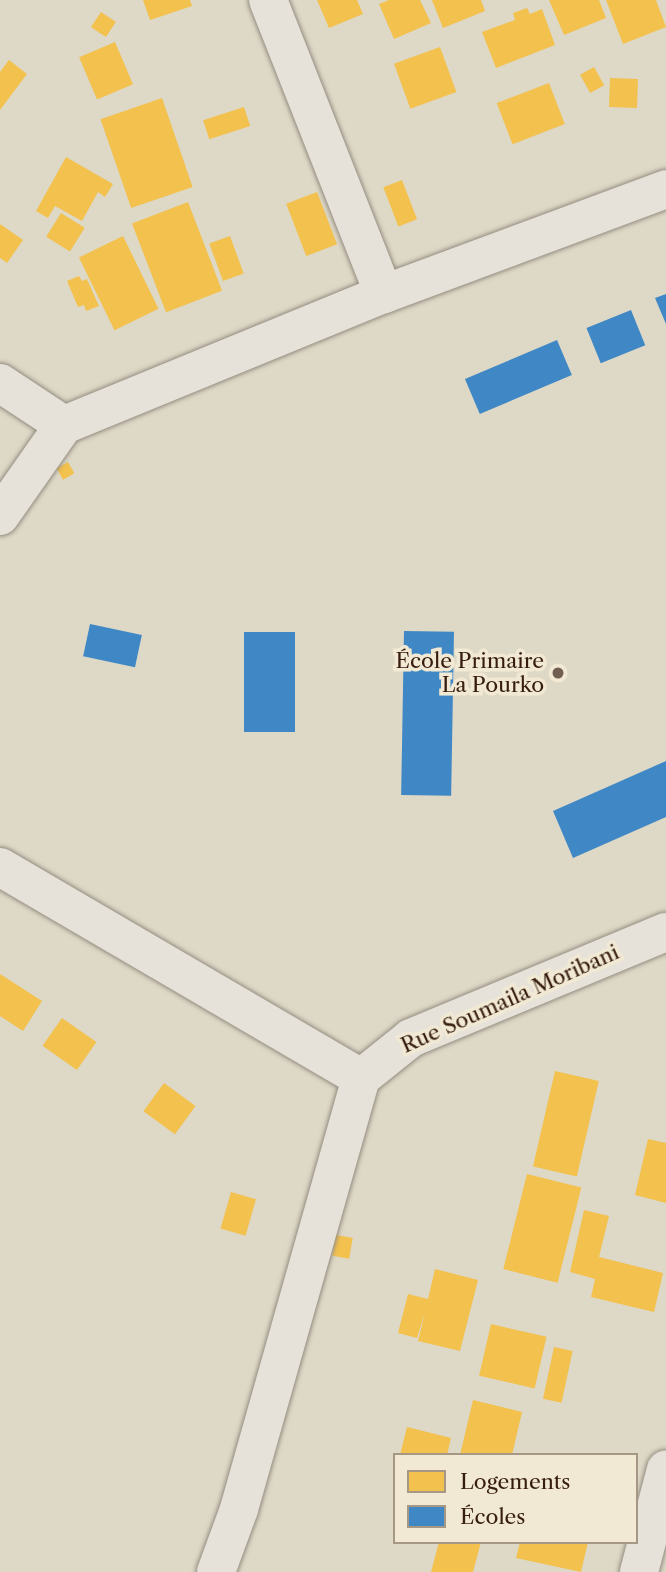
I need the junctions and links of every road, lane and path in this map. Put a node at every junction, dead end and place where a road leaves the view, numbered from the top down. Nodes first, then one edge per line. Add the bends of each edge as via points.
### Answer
1 (268, 0) edge
2 (666, 190) edge
3 (384, 294) junction
4 (0, 383) edge
5 (64, 425) junction
6 (0, 516) edge
7 (0, 867) edge
8 (666, 932) edge
9 (361, 1078) junction
10 (666, 1469) edge
11 (216, 1572) edge
12 (639, 1572) edge

1 - 3 street
2 - 3 street
3 - 5 street
4 - 5 street
5 - 6 street
7 - 9 street
8 - 9 street, Rue Soumaila Moribani via 411,1038
9 - 11 street via 239,1509
10 - 12 street

